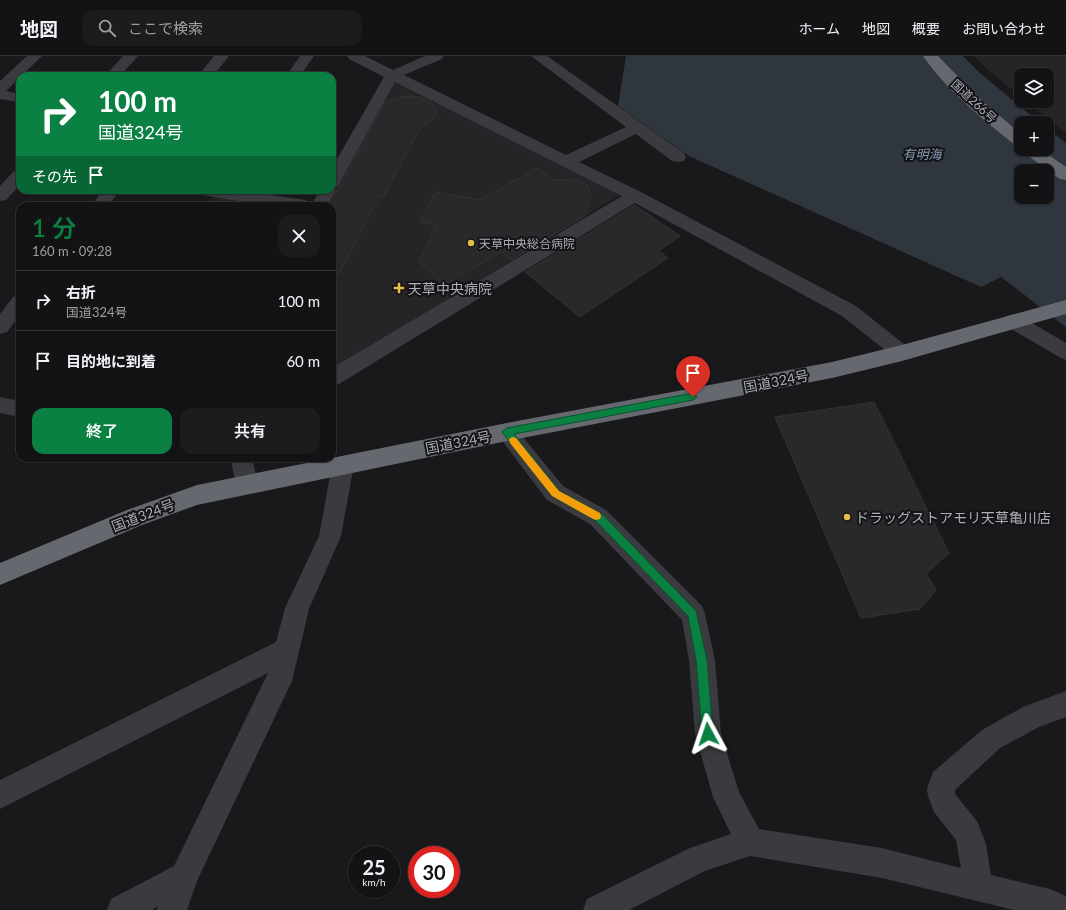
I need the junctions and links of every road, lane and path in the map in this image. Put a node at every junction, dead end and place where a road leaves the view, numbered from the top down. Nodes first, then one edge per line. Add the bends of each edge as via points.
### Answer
1 (35, 56) edge
2 (131, 56) edge
3 (222, 56) edge
4 (307, 56) edge
5 (354, 56) edge
6 (437, 56) edge
7 (538, 56) edge
8 (930, 56) edge
9 (18, 72) edge
10 (116, 72) edge
11 (208, 72) edge
12 (296, 72) edge
13 (16, 74) edge
14 (392, 75) junction
15 (0, 89) edge
16 (0, 95) edge
17 (16, 97) edge
18 (637, 127) junction
19 (1014, 136) edge
20 (678, 156) dead end
21 (1040, 156) edge
22 (566, 162) junction
23 (336, 175) edge
24 (1066, 175) edge
25 (16, 178) edge
26 (109, 194) edge
27 (233, 194) edge
28 (0, 196) edge
29 (635, 196) junction
30 (102, 202) edge
31 (281, 202) edge
32 (16, 307) edge
33 (1066, 307) edge
34 (1018, 320) junction
35 (0, 327) edge
36 (1066, 352) edge
37 (902, 353) junction
38 (336, 376) edge
39 (0, 405) edge
40 (16, 408) edge
41 (507, 432) junction
42 (243, 462) edge
43 (343, 465) junction
44 (247, 484) junction
45 (0, 574) edge
46 (287, 650) junction
47 (1066, 704) edge
48 (0, 795) edge
49 (750, 842) junction
50 (184, 876) junction
51 (978, 886) junction
52 (122, 910) edge
53 (172, 910) edge
54 (598, 910) edge
55 (1064, 910) edge

1 - 9 street
2 - 10 street
3 - 11 street
4 - 12 street
5 - 14 street
6 - 14 street
7 - 18 street
8 - 19 highway, 国道266号 via 946,76
13 - 15 street
14 - 22 street
14 - 23 street
16 - 17 street
18 - 20 street
18 - 22 street
21 - 24 highway
22 - 29 street
25 - 28 street
26 - 30 street
27 - 31 street
29 - 37 street via 849,312
29 - 38 street
32 - 35 street
33 - 34 highway, 国道324号
34 - 36 street
34 - 37 highway, 国道324号
37 - 41 highway, 国道324号 via 832,370
39 - 40 street
41 - 43 highway, 国道324号
41 - 49 street via 555,494 598,517 693,614 702,660 708,734 727,797
42 - 44 street
43 - 44 highway, 国道324号
43 - 46 street via 330,536 296,608
44 - 45 highway, 国道324号 via 197,495 135,517
46 - 48 street
46 - 50 street via 279,681
47 - 51 street via 1032,716 991,739 943,782 940,790 942,799 967,831 975,856
49 - 51 street via 882,862
49 - 54 street via 700,858
50 - 52 street
50 - 53 street
51 - 55 street via 1050,904

